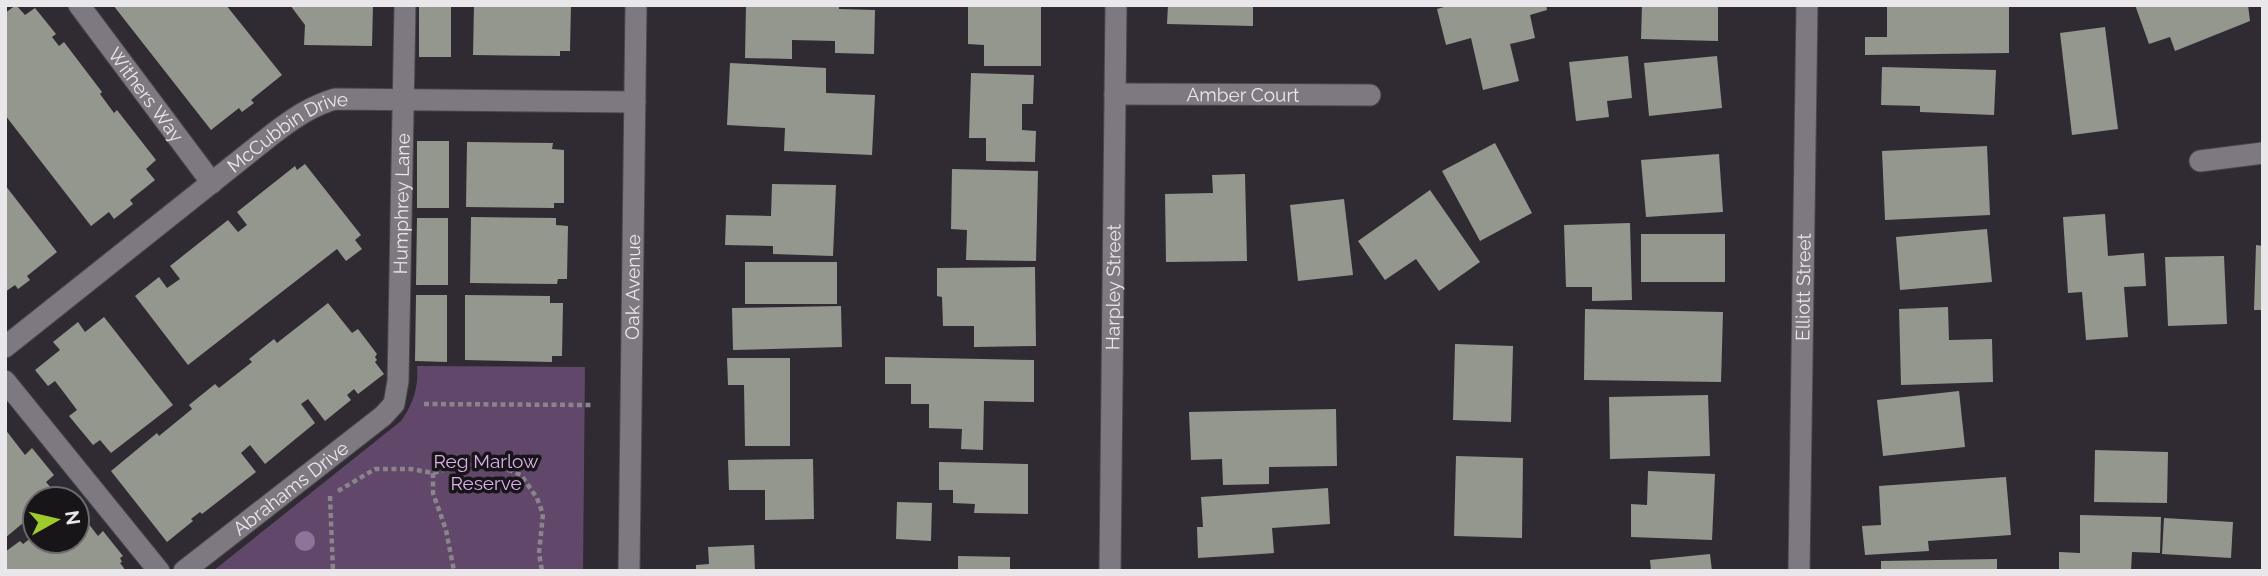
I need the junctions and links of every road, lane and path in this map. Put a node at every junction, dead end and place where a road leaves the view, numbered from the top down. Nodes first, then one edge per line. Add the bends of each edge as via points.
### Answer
1 (79, 5) edge
2 (405, 5) edge
3 (636, 5) edge
4 (1116, 5) edge
5 (1807, 5) edge
6 (1115, 94) junction
7 (1370, 95) dead end
8 (404, 99) junction
9 (635, 102) junction
10 (2263, 153) edge
11 (2200, 161) dead end
12 (212, 183) junction
13 (5, 347) edge
14 (5, 381) edge
15 (394, 404) junction
16 (591, 405) dead end
17 (433, 473) junction
18 (159, 571) edge
19 (184, 571) edge
20 (333, 571) edge
21 (454, 571) edge
22 (542, 571) edge
23 (629, 571) edge
24 (1110, 571) edge
25 (1799, 571) edge

1 - 12 street, Withers Way
2 - 8 street, Humphrey Lane
3 - 9 street, Oak Avenue
4 - 6 street, Harpley Street
5 - 25 street, Elliott Street
6 - 7 street, Amber Court
6 - 24 street, Harpley Street
8 - 9 street, McCubbin Drive
8 - 12 street, McCubbin Drive via 335,99 316,104
8 - 15 street, Humphrey Lane
9 - 23 street, Oak Avenue
10 - 11 street
12 - 13 street, McCubbin Drive
14 - 18 street
15 - 16 path
15 - 19 street, Abrahams Drive
17 - 20 path via 375,469 329,496
17 - 21 path via 433,493
17 - 22 path via 461,465 494,464 521,475 543,513

